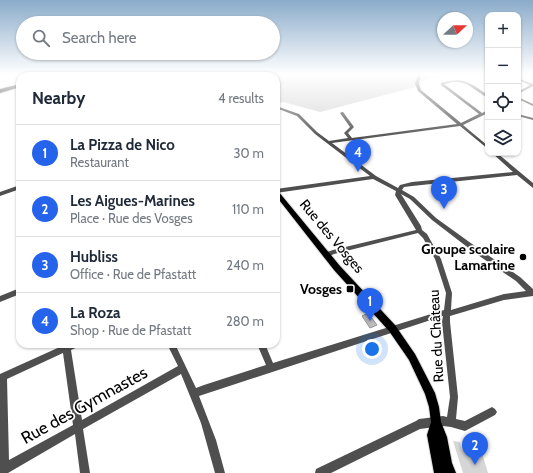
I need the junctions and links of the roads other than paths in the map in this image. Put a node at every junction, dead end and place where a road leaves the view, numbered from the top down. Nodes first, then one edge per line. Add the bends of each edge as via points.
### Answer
1 (426, 96) edge
2 (457, 96) edge
3 (521, 99) edge
4 (533, 105) edge
5 (280, 108) edge
6 (485, 112) edge
7 (342, 113) dead end
8 (481, 114) junction
9 (521, 117) edge
10 (533, 120) edge
11 (461, 125) junction
12 (351, 139) junction
13 (328, 142) junction
14 (485, 145) edge
15 (498, 156) edge
16 (518, 173) junction
17 (374, 177) junction
18 (533, 186) edge
19 (16, 188) edge
20 (280, 190) edge
21 (399, 190) junction
22 (0, 194) edge
23 (280, 196) edge
24 (419, 231) junction
25 (326, 255) junction
26 (532, 291) edge
27 (16, 293) edge
28 (0, 299) edge
29 (447, 313) junction
30 (392, 328) junction
31 (63, 348) edge
32 (69, 348) edge
33 (173, 348) edge
34 (262, 348) edge
35 (271, 367) junction
36 (183, 368) junction
37 (2, 378) edge
38 (195, 393) junction
39 (492, 412) dead end
40 (436, 422) junction
41 (451, 422) junction
42 (78, 428) junction
43 (2, 470) edge
44 (85, 473) edge
45 (220, 473) edge
46 (320, 473) edge
47 (440, 473) edge
48 (450, 473) edge

1 - 11 street
2 - 8 street
3 - 4 street
5 - 13 street via 298,115
6 - 8 street
7 - 12 street via 352,126 346,133
8 - 11 street
9 - 10 street
11 - 12 street
11 - 14 street
12 - 13 street
13 - 17 street
15 - 16 street
16 - 18 street
16 - 21 street via 412,184 402,186
17 - 20 street
17 - 21 street
19 - 22 street
21 - 24 street, Rue du Château via 398,195
21 - 26 street
23 - 25 main road, Rue des Vosges
24 - 25 street
24 - 29 street, Rue du Château via 425,236 438,259 448,285
25 - 30 main road, Rue des Vosges
26 - 29 street
27 - 28 street
29 - 30 street
29 - 41 street, Rue du Château via 454,398
30 - 35 street
30 - 40 main road, Rue des Vosges via 430,393
31 - 37 street
32 - 42 street
33 - 36 street
34 - 35 street
35 - 38 street
36 - 38 street
36 - 42 street, Rue des Gymnastes
37 - 43 street
38 - 45 street via 209,431
39 - 41 street via 465,426
40 - 41 street
40 - 46 street via 419,424
40 - 47 main road, Rue des Vosges via 433,435
40 - 48 main road, Rue des Vosges
42 - 43 street, Rue des Gymnastes
42 - 44 street

